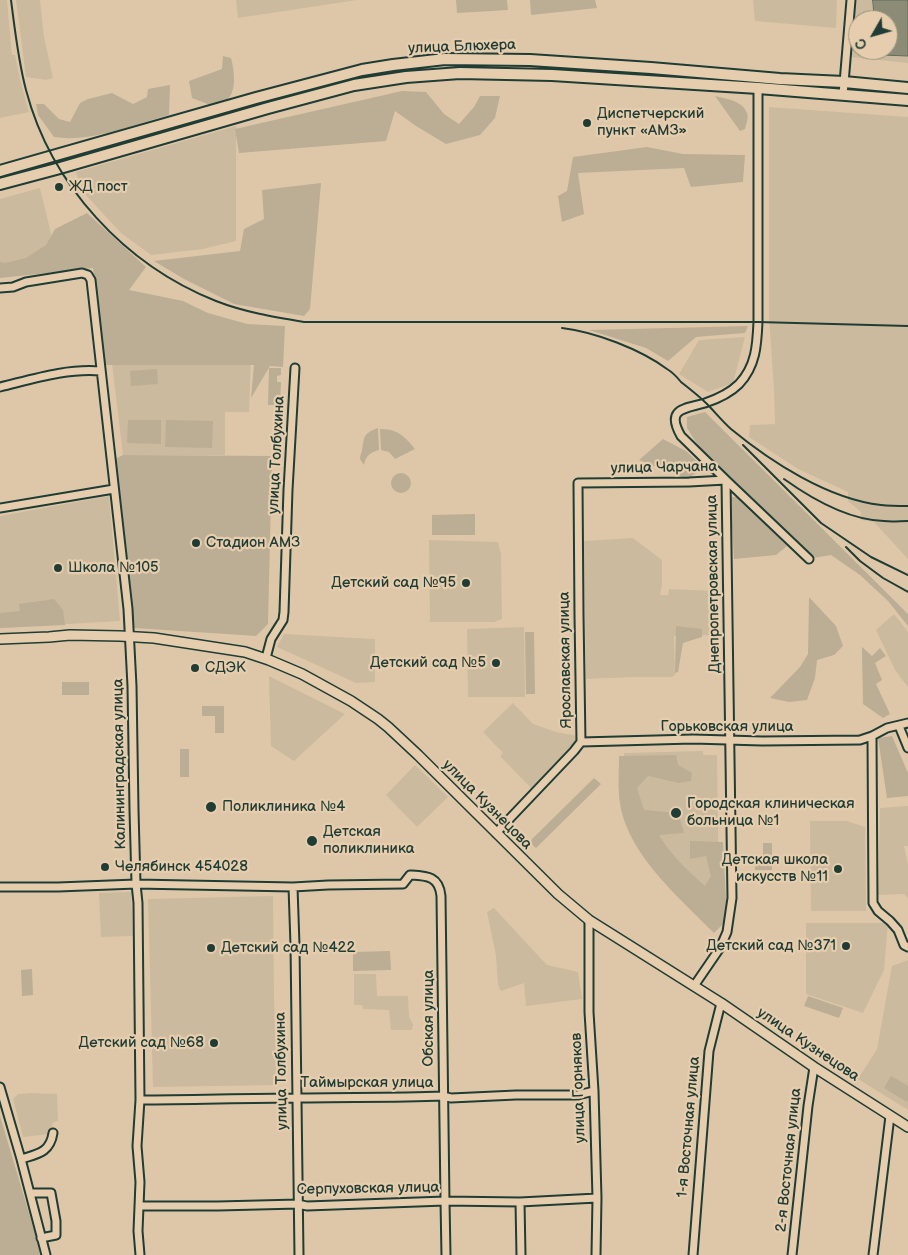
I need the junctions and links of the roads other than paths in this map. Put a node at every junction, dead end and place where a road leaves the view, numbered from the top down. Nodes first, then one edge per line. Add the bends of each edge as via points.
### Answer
1 (851, 0) edge
2 (844, 82) junction
3 (758, 83) junction
4 (908, 88) edge
5 (843, 95) junction
6 (908, 100) edge
7 (0, 171) edge
8 (0, 184) edge
9 (0, 288) edge
10 (295, 368) dead end
11 (101, 371) junction
12 (0, 387) edge
13 (726, 480) junction
14 (578, 483) joint
15 (114, 489) junction
16 (0, 508) edge
17 (809, 559) dead end
18 (130, 636) junction
19 (0, 639) edge
20 (266, 658) junction
21 (908, 723) edge
22 (899, 726) junction
23 (872, 736) junction
24 (730, 740) junction
25 (581, 742) junction
26 (908, 748) edge
27 (496, 833) junction
28 (136, 884) junction
29 (0, 887) edge
30 (293, 887) junction
31 (589, 920) junction
32 (908, 947) edge
33 (694, 986) junction
34 (720, 1003) junction
35 (814, 1067) junction
36 (0, 1087) edge
37 (594, 1091) junction
38 (443, 1096) junction
39 (296, 1098) junction
40 (140, 1100) junction
41 (890, 1116) junction
42 (908, 1127) edge
43 (53, 1133) dead end
44 (21, 1159) junction
45 (30, 1193) junction
46 (597, 1198) junction
47 (445, 1201) junction
48 (520, 1202) junction
49 (298, 1204) junction
50 (139, 1206) junction
51 (42, 1238) junction
52 (46, 1255) edge
53 (140, 1255) edge
54 (299, 1255) edge
55 (446, 1255) edge
56 (521, 1255) edge
57 (596, 1255) edge
58 (692, 1255) edge
59 (792, 1255) edge
60 (873, 1255) edge

1 - 2 street
2 - 3 main road, улица Блюхера
2 - 4 main road, улица Блюхера
2 - 5 street
3 - 5 main road, улица Блюхера
3 - 7 main road, улица Блюхера via 651,68 530,60 445,59 393,64 256,98
3 - 8 main road, улица Блюхера via 530,74 460,73 406,77 354,85
3 - 13 street, Днепропетровская улица via 756,356 750,370 732,390 705,403 684,408 675,417 681,436
5 - 6 main road, улица Блюхера
9 - 11 street, Калининградская улица via 82,273 88,275
10 - 20 street, улица Толбухина via 284,612
11 - 12 street via 53,374
11 - 15 street, Калининградская улица
13 - 14 street, улица Чарчана
13 - 17 street, улица Чарчана
13 - 24 street, Днепропетровская улица
14 - 25 street, Ярославская улица
15 - 16 street
15 - 18 street, Калининградская улица
18 - 19 street, улица Кузнецова
18 - 20 street, улица Кузнецова via 245,652
18 - 28 street, Калининградская улица
20 - 27 street, улица Кузнецова via 302,674 378,719
21 - 22 street, Горьковская улица
22 - 23 street, Горьковская улица
22 - 26 street
23 - 24 street, Горьковская улица via 860,740
23 - 32 street via 873,903 898,930
24 - 25 street, Горьковская улица
24 - 33 street, Днепропетровская улица via 730,913 720,948
25 - 27 street, Ярославская улица
27 - 31 street, улица Кузнецова
28 - 29 street
28 - 30 street
28 - 40 street, Калининградская улица
30 - 38 street, Обская улица via 403,884 410,875 427,876 438,885 441,893
30 - 39 street, улица Толбухина
31 - 33 street, улица Кузнецова
31 - 37 street, улица Горняков via 589,1012
33 - 34 street, улица Кузнецова
34 - 35 street, улица Кузнецова
34 - 58 street, 1-я Восточная улица via 709,1051
35 - 41 street, улица Кузнецова
35 - 59 street, 2-я Восточная улица
36 - 44 street
37 - 38 street, Таймырская улица via 578,1095
37 - 46 street, улица Горняков
38 - 39 street, Таймырская улица
38 - 47 street, Обская улица
39 - 40 street, Таймырская улица
39 - 49 street, улица Толбухина
40 - 50 street, Калининградская улица via 137,1146
41 - 42 street, улица Кузнецова
41 - 60 street
43 - 44 street via 47,1148
44 - 45 street
45 - 51 street
45 - 51 street via 51,1193 56,1235
46 - 48 street, Серпуховская улица
46 - 57 street, улица Горняков
47 - 48 street, Серпуховская улица
47 - 49 street, Серпуховская улица
47 - 55 street, Обская улица
48 - 56 street
49 - 50 street, Серпуховская улица
49 - 54 street, улица Толбухина
50 - 53 street, Калининградская улица
51 - 52 street

